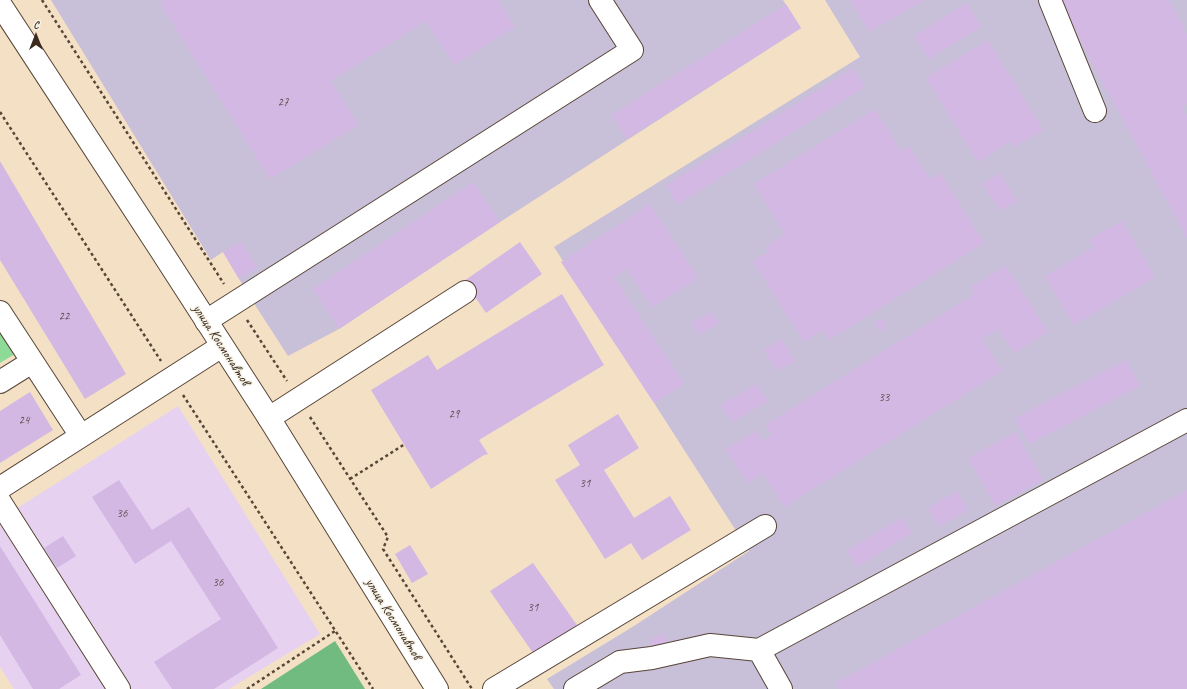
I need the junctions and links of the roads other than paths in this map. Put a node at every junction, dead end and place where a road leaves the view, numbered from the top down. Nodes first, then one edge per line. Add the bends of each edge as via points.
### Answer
1 (600, 0) edge
2 (1050, 0) edge
3 (0, 4) edge
4 (1095, 111) dead end
5 (464, 292) dead end
6 (0, 312) edge
7 (206, 321) junction
8 (222, 346) junction
9 (32, 362) junction
10 (0, 382) edge
11 (268, 418) junction
12 (1187, 420) edge
13 (81, 436) junction
14 (0, 488) edge
15 (0, 502) edge
16 (765, 526) dead end
17 (759, 650) junction
18 (119, 689) edge
19 (437, 689) edge
20 (494, 689) edge
21 (575, 689) edge
22 (781, 689) edge

1 - 7 main road via 632,50
2 - 4 main road
3 - 7 main road, улица Космонавтов
5 - 11 main road
6 - 9 main road
7 - 8 main road, улица Космонавтов
8 - 11 main road, улица Космонавтов
8 - 13 main road
9 - 10 main road
9 - 13 main road
11 - 19 main road, улица Космонавтов
12 - 17 main road
13 - 14 main road
15 - 18 main road
16 - 20 main road
17 - 21 main road via 710,645 652,658 620,662
17 - 22 main road

